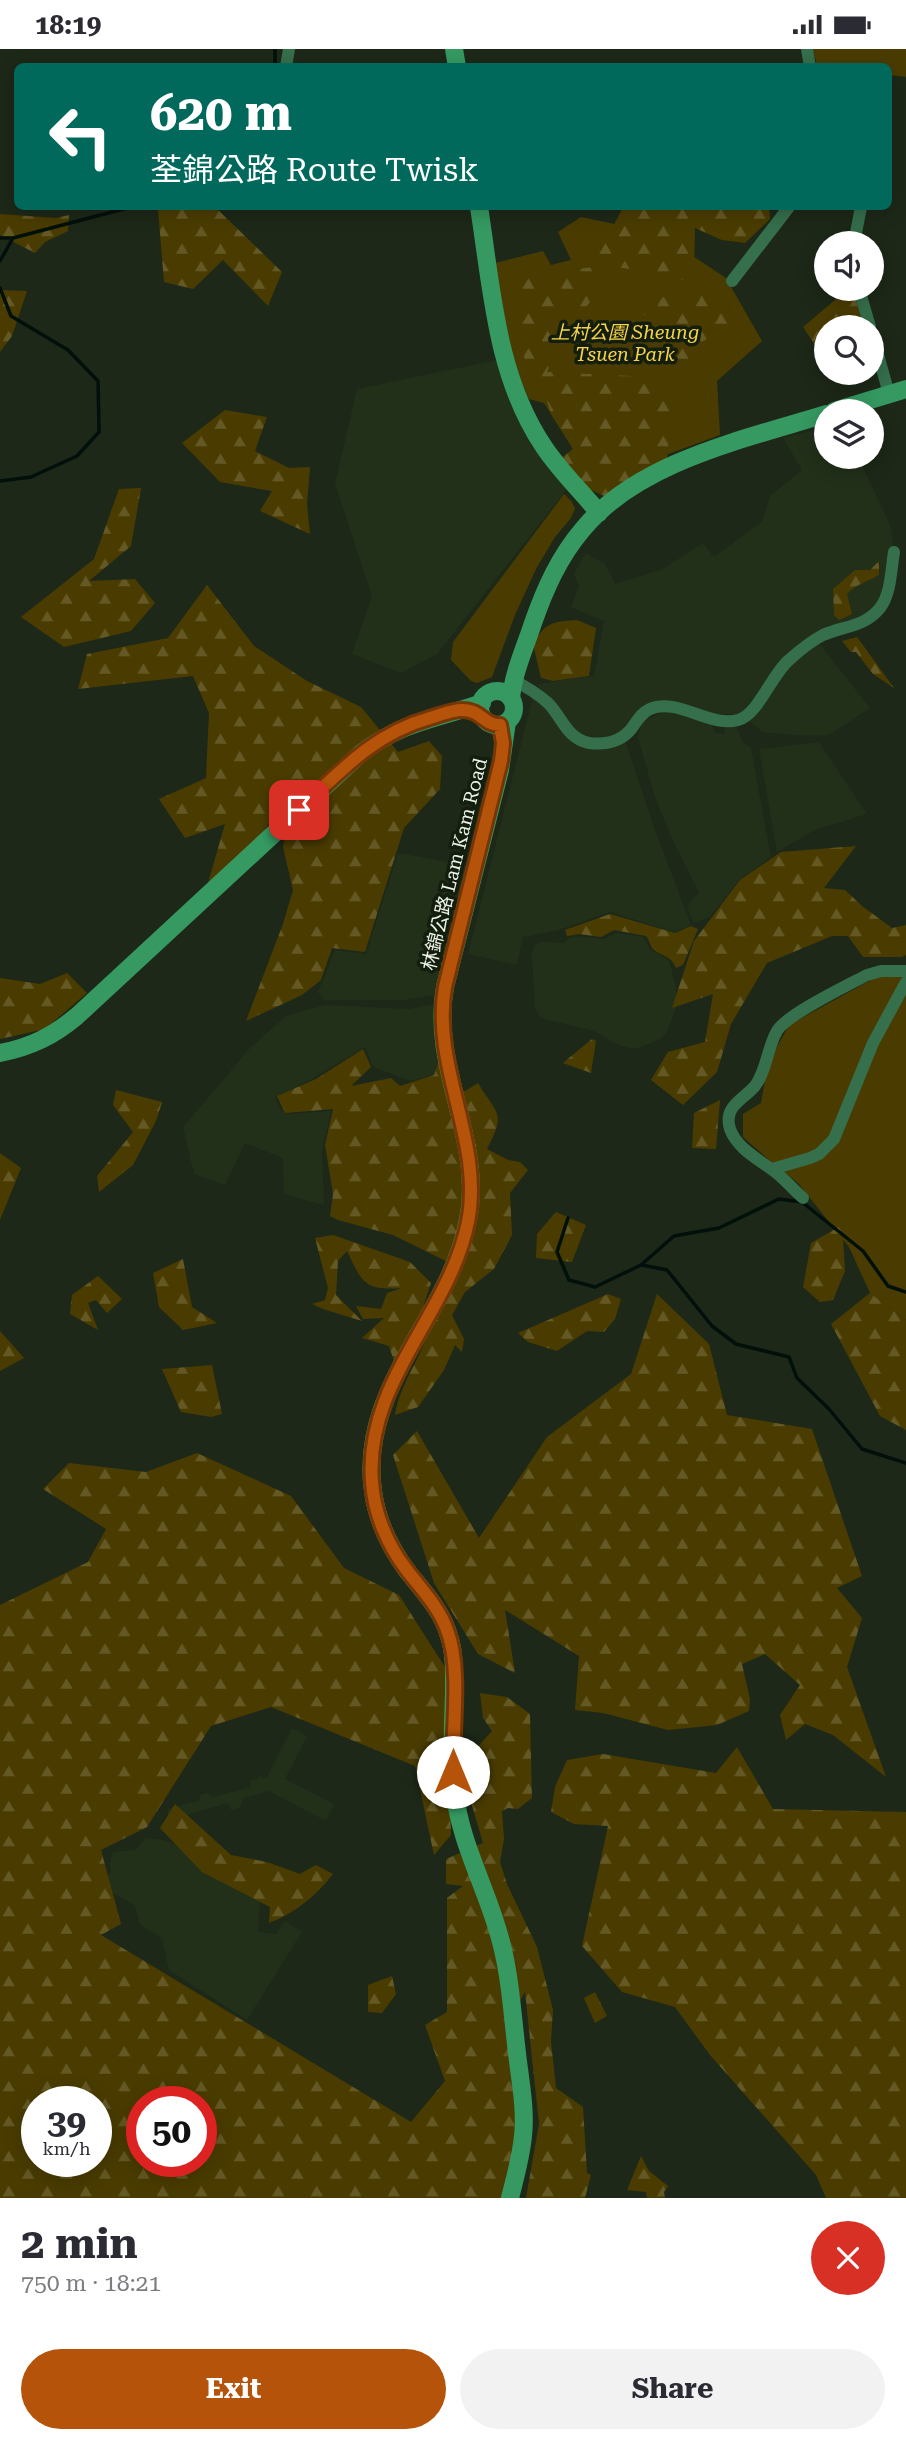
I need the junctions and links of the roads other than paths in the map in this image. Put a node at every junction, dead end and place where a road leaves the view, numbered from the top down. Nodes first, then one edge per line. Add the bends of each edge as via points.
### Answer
1 (479, 210) edge
2 (787, 210) edge
3 (860, 210) edge
4 (856, 231) edge
5 (732, 281) dead end
6 (884, 361) edge
7 (897, 391) edge
8 (872, 399) edge
9 (814, 418) edge
10 (599, 513) junction
11 (894, 552) dead end
12 (508, 690) junction
13 (482, 708) junction
14 (503, 730) junction
15 (906, 971) edge
16 (906, 982) edge
17 (0, 1051) edge
18 (772, 1170) junction
19 (803, 1198) dead end
20 (510, 2198) edge

1 - 10 main road via 502,352 515,391 543,446
2 - 5 street
3 - 4 street
6 - 7 street
7 - 8 main road
9 - 10 main road via 672,466 623,493
10 - 12 main road via 573,540 549,580
11 - 12 street via 887,594 875,614 822,636 787,661 751,712 739,720 654,708 614,742 584,742 572,735 547,702
12 - 13 main road via 489,694
12 - 14 main road via 514,711
13 - 14 main road via 489,723
13 - 17 main road via 416,722 382,738 96,1000 51,1036
14 - 20 main road, 林錦公路 Lam Kam Road via 499,770 441,1015 469,1161 468,1223 448,1277 385,1398 374,1435 371,1472 383,1529 439,1612 453,1651 455,1795 504,1955 523,2107 522,2144
15 - 18 street via 867,975 785,1020 777,1031 759,1079 733,1105 729,1120 743,1148
16 - 18 street via 873,1042 834,1139 819,1154
18 - 19 street

